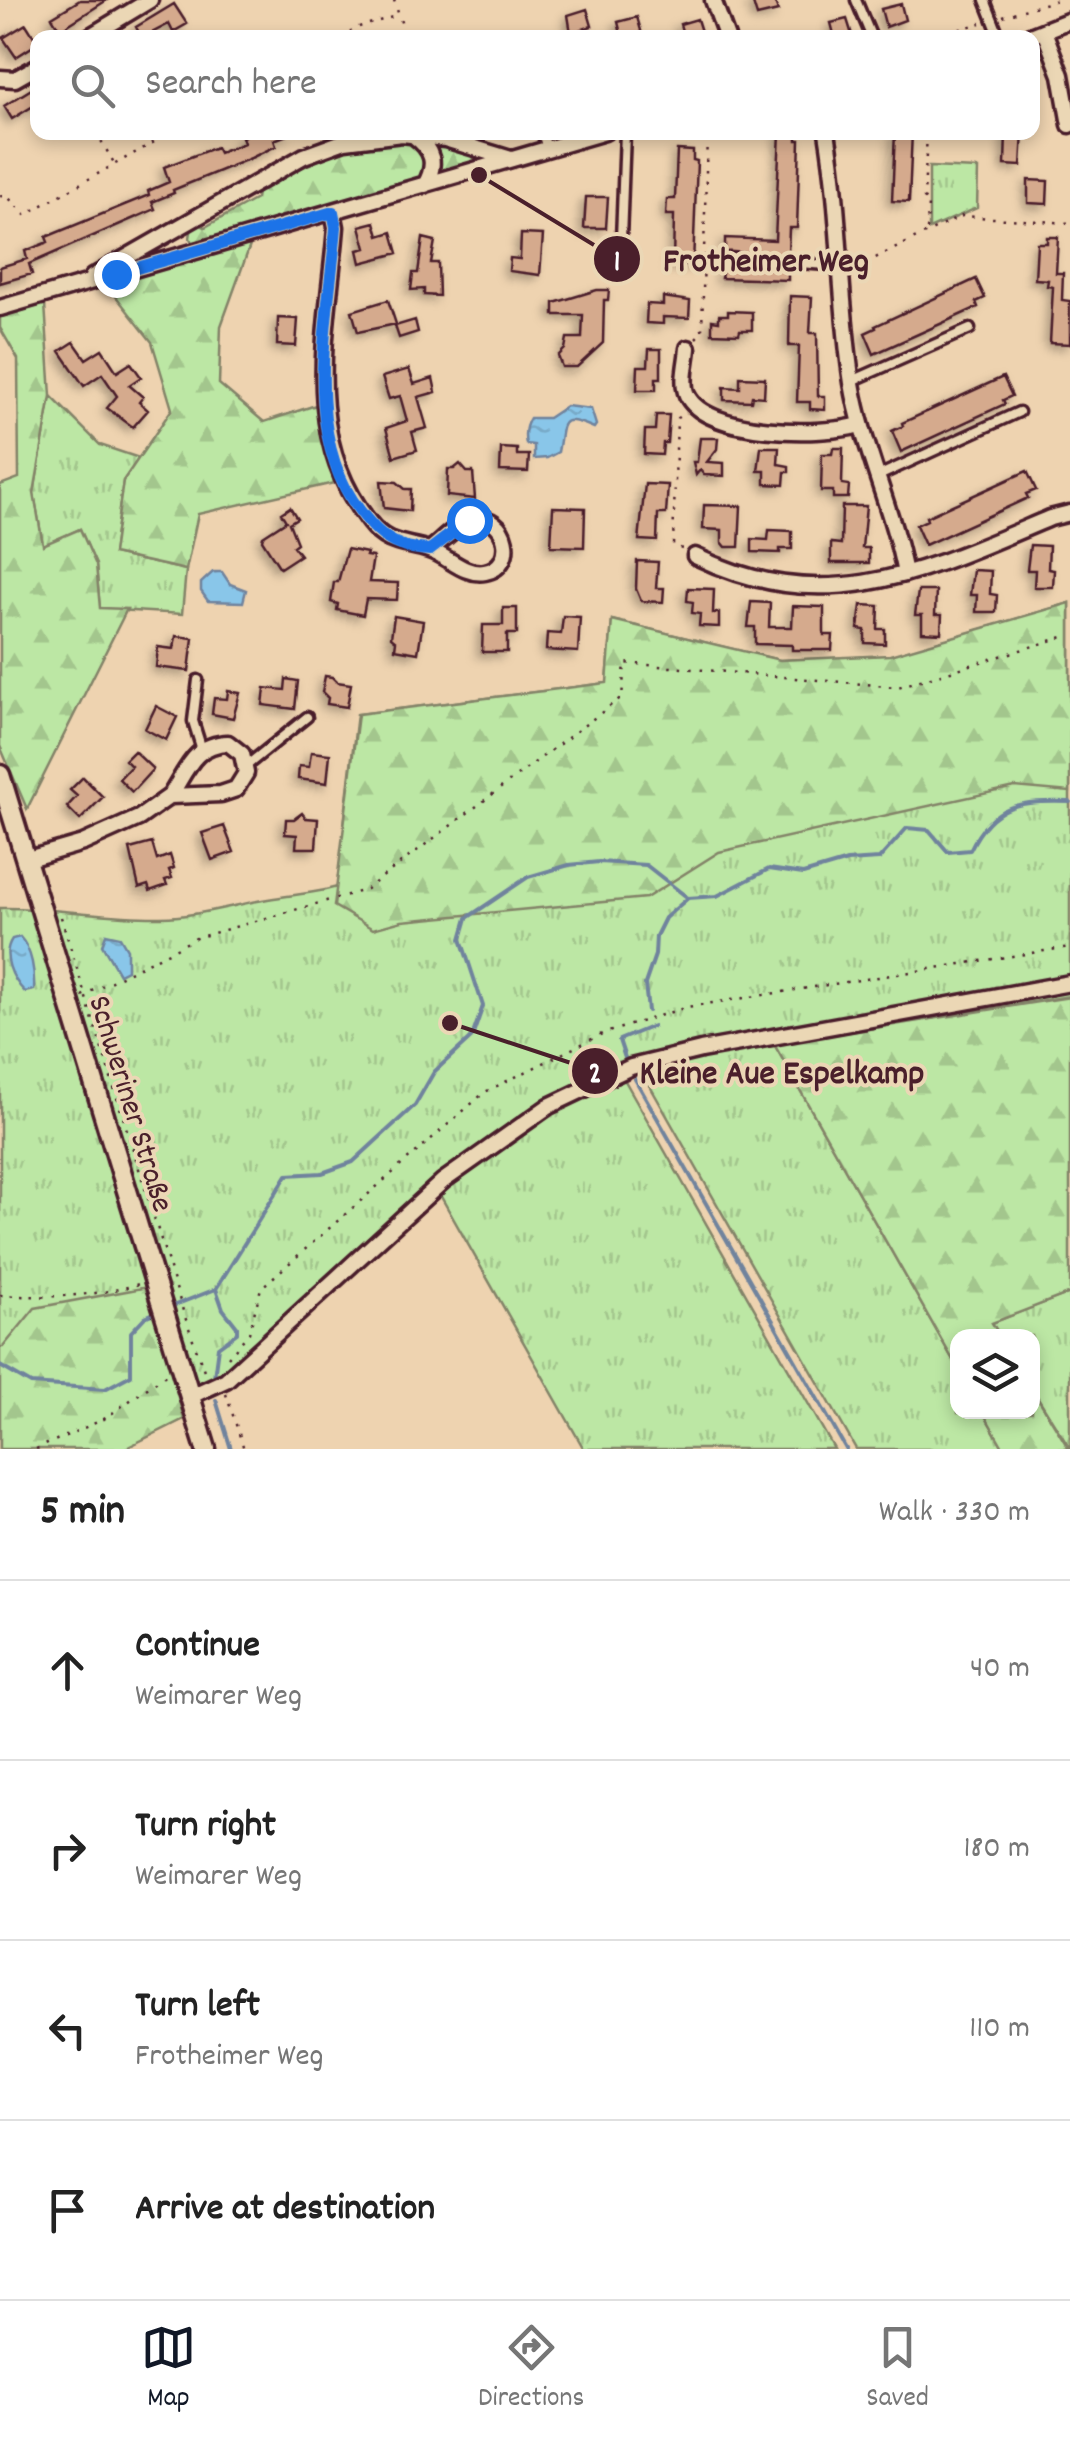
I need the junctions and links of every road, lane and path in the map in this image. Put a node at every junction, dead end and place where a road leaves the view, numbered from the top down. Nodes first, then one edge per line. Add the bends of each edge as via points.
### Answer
1 (150, 0) edge
2 (394, 0) edge
3 (712, 0) edge
4 (856, 0) edge
5 (985, 0) edge
6 (399, 15) junction
7 (1070, 20) edge
8 (99, 30) edge
9 (354, 30) edge
10 (404, 30) edge
11 (723, 30) edge
12 (869, 30) edge
13 (997, 30) edge
14 (1044, 31) junction
15 (1040, 32) edge
16 (30, 71) edge
17 (0, 78) edge
18 (1070, 125) edge
19 (101, 140) edge
20 (158, 140) edge
21 (350, 140) edge
22 (419, 140) edge
23 (448, 140) edge
24 (544, 140) edge
25 (576, 140) edge
26 (625, 140) edge
27 (707, 140) edge
28 (828, 140) edge
29 (927, 140) edge
30 (547, 148) junction
31 (511, 159) junction
32 (115, 164) junction
33 (426, 184) junction
34 (0, 196) edge
35 (333, 212) junction
36 (184, 224) junction
37 (1070, 224) edge
38 (927, 232) junction
39 (196, 250) junction
40 (729, 258) dead end
41 (620, 266) dead end
42 (840, 266) junction
43 (88, 281) junction
44 (0, 308) edge
45 (970, 329) dead end
46 (688, 348) joint
47 (852, 381) junction
48 (696, 406) junction
49 (1019, 412) dead end
50 (860, 424) junction
51 (876, 477) junction
52 (1070, 513) edge
53 (430, 550) junction
54 (695, 556) joint
55 (905, 574) junction
56 (1070, 635) edge
57 (198, 680) dead end
58 (307, 717) dead end
59 (202, 750) junction
60 (245, 767) junction
61 (0, 777) edge
62 (170, 796) junction
63 (28, 859) junction
64 (55, 912) dead end
65 (1070, 983) edge
66 (79, 998) junction
67 (165, 1291) junction
68 (0, 1296) edge
69 (175, 1317) junction
70 (180, 1364) junction
71 (216, 1385) junction
72 (190, 1397) junction
73 (36, 1449) edge
74 (206, 1449) edge
75 (244, 1449) edge

1 - 8 street
2 - 6 path
3 - 11 street
4 - 12 lane
5 - 13 lane
6 - 9 path
6 - 10 path
7 - 14 street
14 - 15 street
14 - 18 street
16 - 17 street via 15,80
19 - 32 path
20 - 32 path
21 - 36 street via 304,156
22 - 33 street via 433,160
23 - 31 street
24 - 30 lane
25 - 30 street
26 - 41 lane
27 - 46 path via 702,332
28 - 42 street
29 - 38 path
30 - 31 street
31 - 33 street
32 - 34 path via 25,215
33 - 35 street
35 - 39 street
35 - 53 street via 322,393 335,466 374,530 400,546
36 - 39 street via 186,244
36 - 43 street
37 - 38 path via 962,216
38 - 42 path via 866,264
39 - 43 street
40 - 42 lane
42 - 47 street
43 - 44 street
45 - 47 lane
46 - 48 street via 685,387
47 - 50 street
48 - 50 street via 742,426 837,430
48 - 54 path via 677,418 673,545
49 - 51 lane
50 - 51 street
51 - 55 street
52 - 55 street
53 - 53 street via 484,573 504,557 506,544 501,530 482,518 469,520
54 - 55 street via 729,572 796,586 845,587
56 - 66 path via 898,686 626,662 622,697 364,890 196,938
57 - 59 lane via 193,721
58 - 60 lane
59 - 60 street via 228,743 242,754
59 - 62 street
60 - 62 street via 236,790
61 - 63 street, Schweriner Straße
62 - 63 street via 140,818
63 - 66 street, Schweriner Straße
64 - 66 path via 66,924
65 - 71 street via 701,1050 631,1067 548,1106 444,1181
66 - 67 street, Schweriner Straße
66 - 67 path
67 - 68 path
67 - 69 street, Schweriner Straße
67 - 69 path
69 - 70 street, Schweriner Straße
69 - 71 path
70 - 72 street, Schweriner Straße
70 - 73 path via 104,1419
71 - 72 street
71 - 75 path via 229,1397
72 - 74 street, Schweriner Straße

